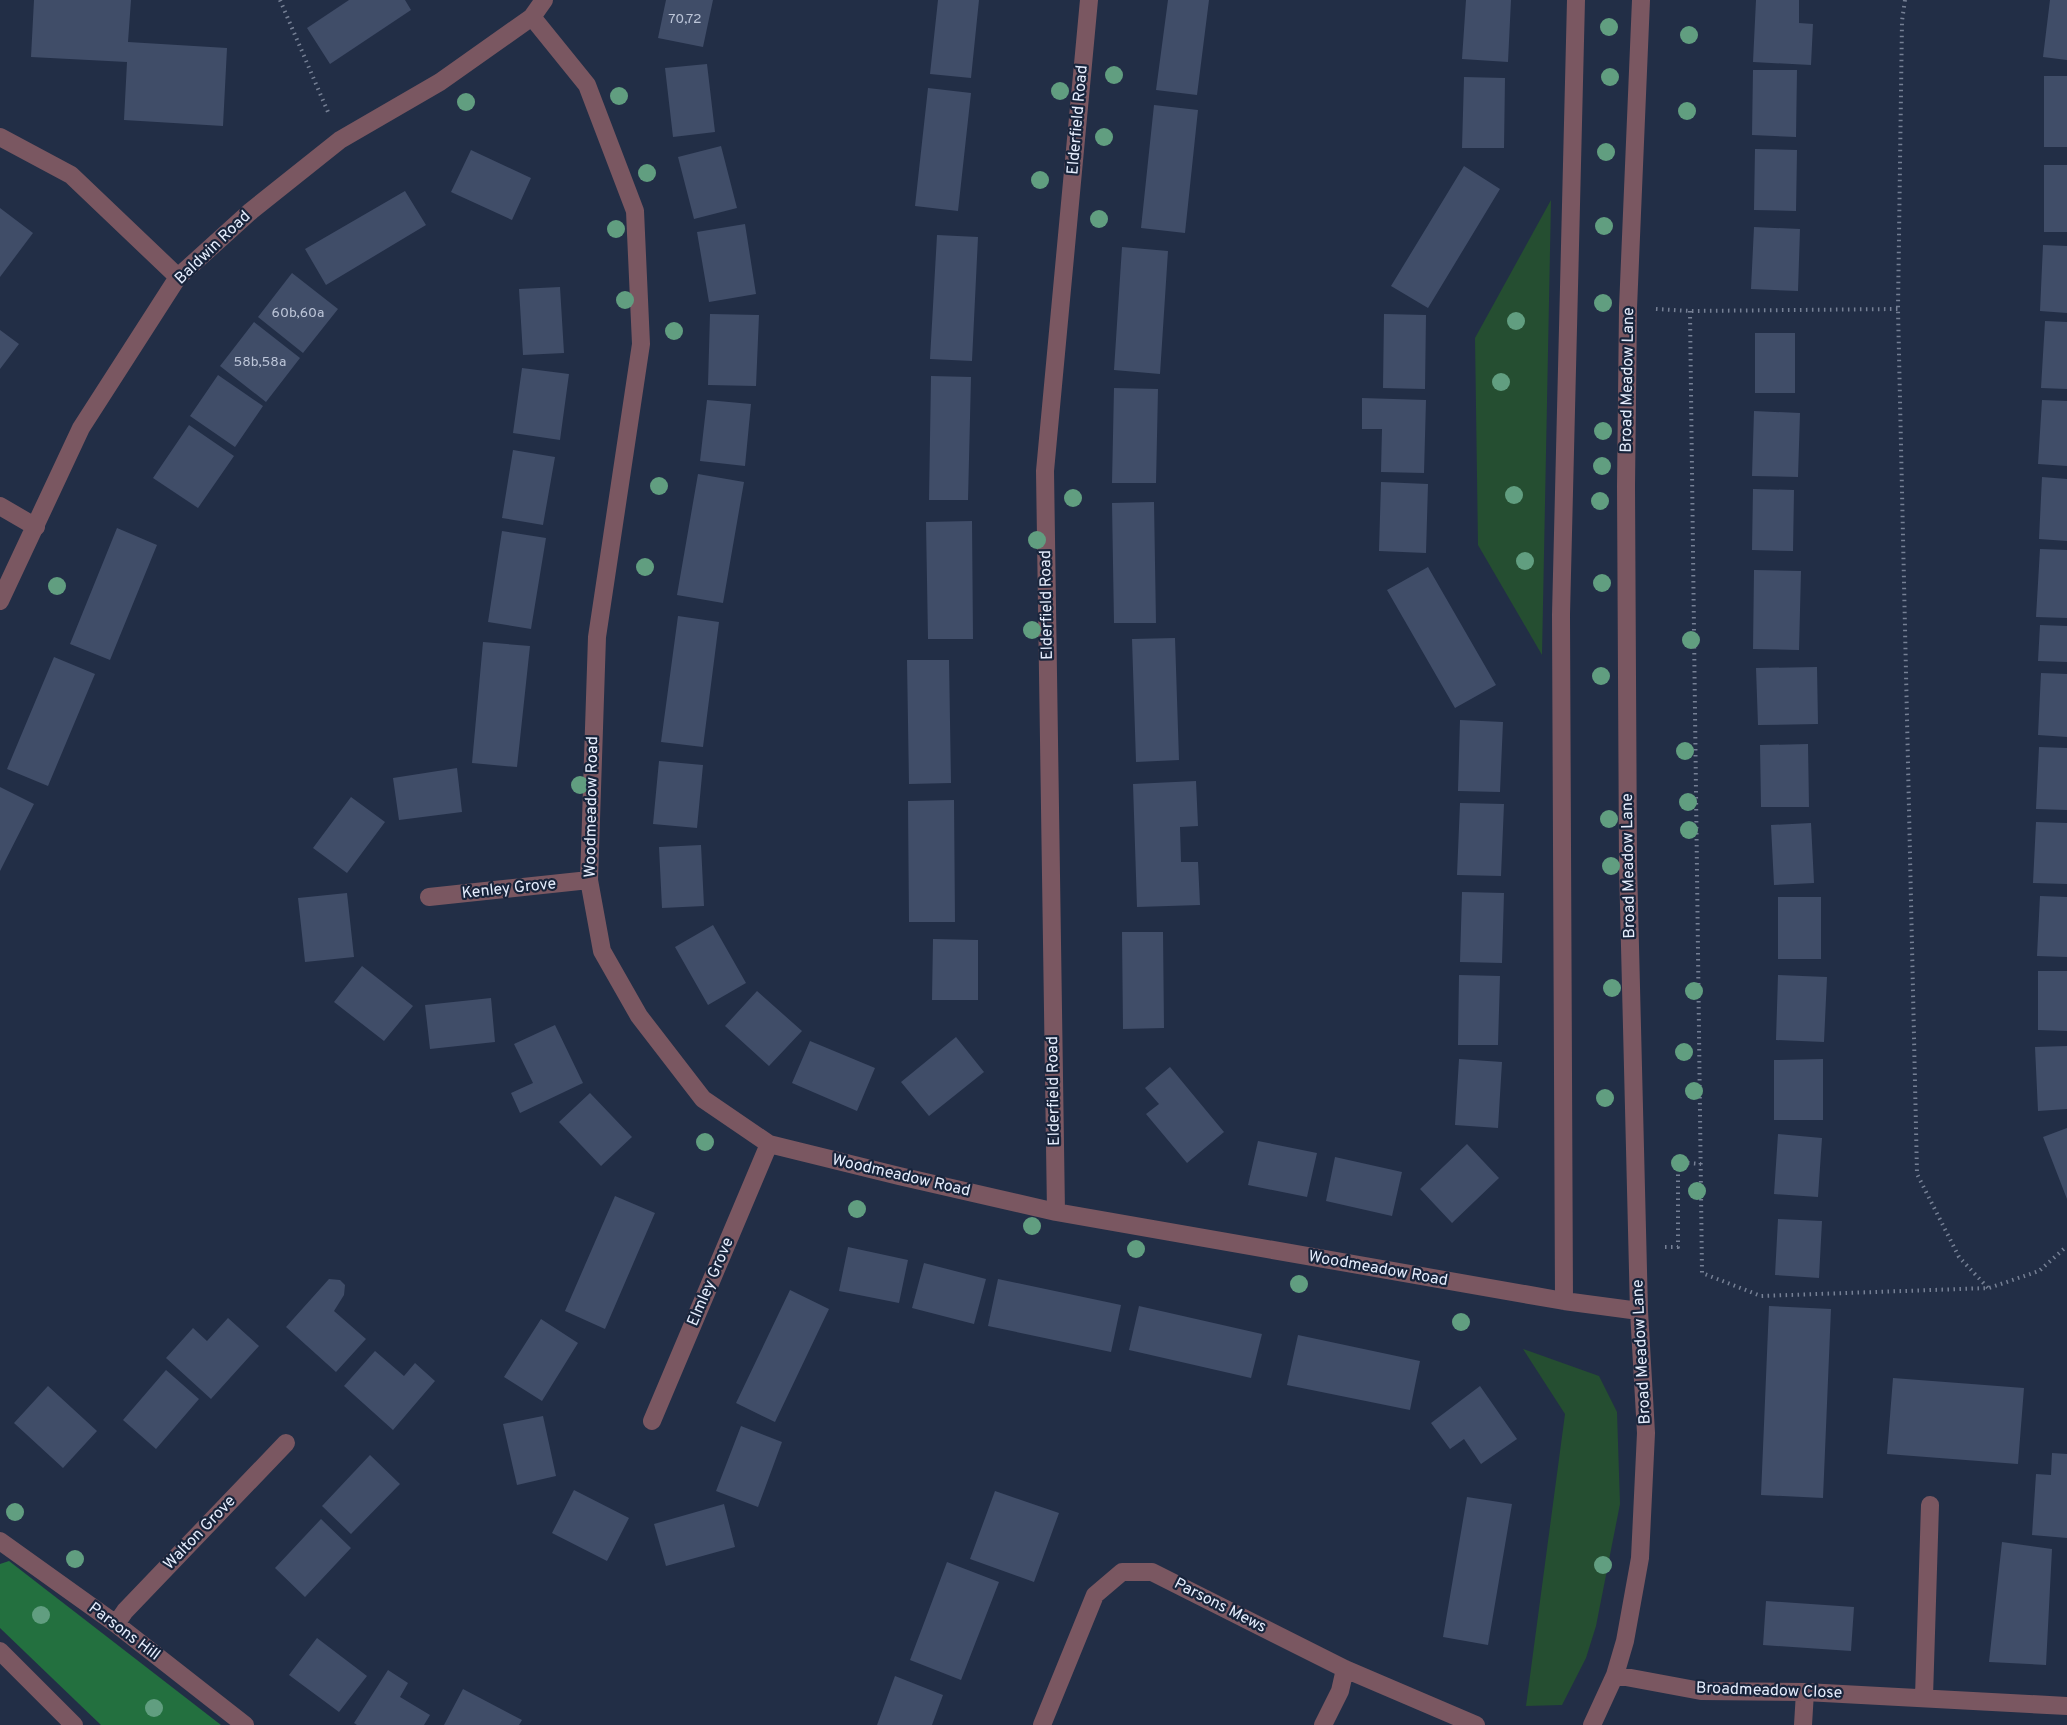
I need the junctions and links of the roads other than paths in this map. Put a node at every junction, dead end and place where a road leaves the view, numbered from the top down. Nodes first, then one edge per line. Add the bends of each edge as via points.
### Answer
1 (544, 0) edge
2 (1089, 0) edge
3 (1576, 0) edge
4 (1641, 0) edge
5 (532, 17) junction
6 (0, 137) edge
7 (178, 277) junction
8 (0, 506) edge
9 (36, 527) junction
10 (0, 601) edge
11 (589, 880) junction
12 (429, 897) dead end
13 (769, 1144) junction
14 (1056, 1212) junction
15 (1564, 1301) junction
16 (1639, 1311) junction
17 (652, 1421) dead end
18 (286, 1443) dead end
19 (1930, 1505) dead end
20 (0, 1541) edge
21 (116, 1624) junction
22 (0, 1651) edge
23 (1345, 1669) junction
24 (1614, 1675) junction
25 (1805, 1692) junction
26 (1924, 1697) junction
27 (2067, 1706) edge
28 (74, 1725) edge
29 (245, 1725) edge
30 (1042, 1725) edge
31 (1323, 1725) edge
32 (1476, 1725) edge
33 (1592, 1725) edge
34 (1803, 1725) edge

1 - 5 street, Baldwin Road
2 - 14 street, Elderfield Road via 1045,471
3 - 15 street via 1561,615
4 - 16 street, Broad Meadow Lane via 1628,308 1626,486 1628,865
5 - 7 street, Baldwin Road via 440,82 340,140 251,211
5 - 11 street, Woodmeadow Road via 587,84 635,211 641,344 597,637
6 - 7 street via 71,175
7 - 9 street, Baldwin Road via 81,428
8 - 9 street
9 - 10 street, Baldwin Road
11 - 12 street, Kenley Grove
11 - 13 street, Woodmeadow Road via 602,951 639,1016 703,1099
13 - 14 street, Woodmeadow Road
13 - 17 street, Elmley Grove
14 - 15 street, Woodmeadow Road
15 - 16 street, Woodmeadow Road
16 - 24 street, Broad Meadow Lane via 1646,1433 1640,1558 1625,1641
18 - 21 street, Walton Grove
19 - 26 street
20 - 21 street, Parsons Hill
21 - 29 street, Parsons Hill
22 - 28 street
23 - 30 street, Parsons Mews via 1152,1572 1122,1572 1095,1595
23 - 31 street via 1340,1691
23 - 32 street, Parsons Mews
24 - 25 street, Broadmeadow Close via 1701,1691
24 - 33 street, Broad Meadow Lane
25 - 26 street, Broadmeadow Close
25 - 34 street
26 - 27 street, Broadmeadow Close

